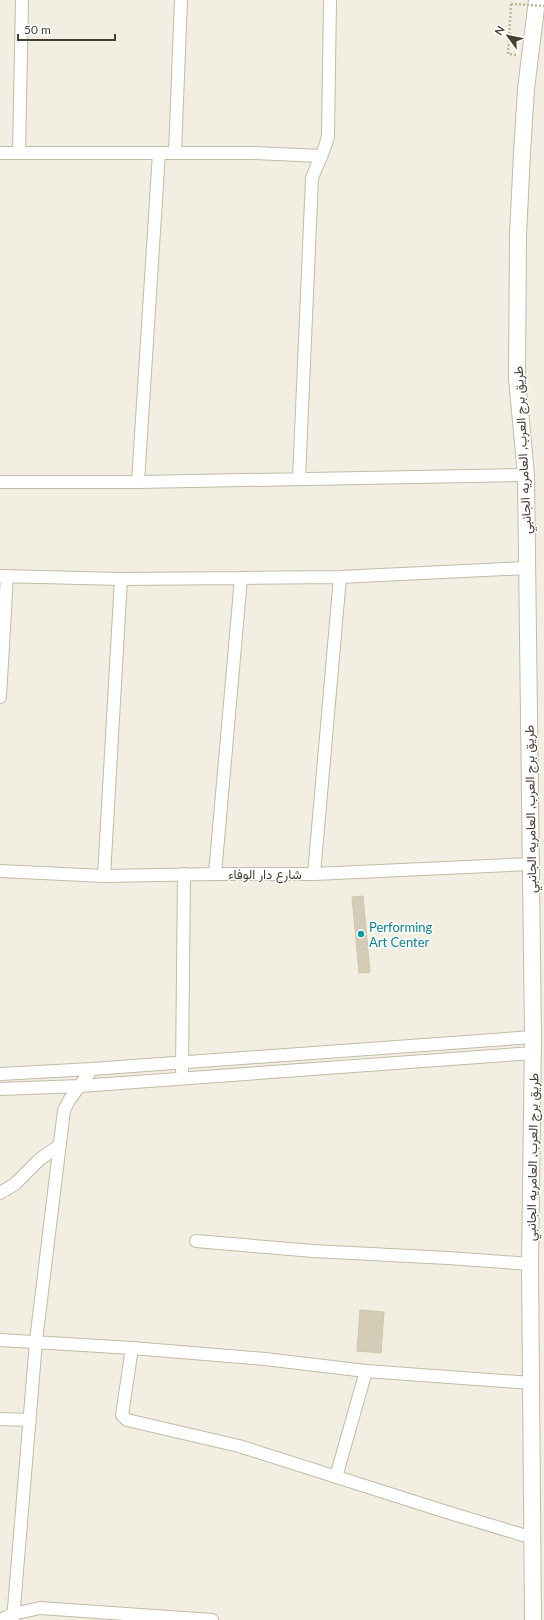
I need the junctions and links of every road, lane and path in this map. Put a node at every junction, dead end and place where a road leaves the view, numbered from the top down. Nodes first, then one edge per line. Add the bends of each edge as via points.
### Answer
1 (22, 0) edge
2 (181, 0) edge
3 (330, 0) edge
4 (537, 0) edge
5 (544, 6) edge
6 (508, 54) dead end
7 (0, 153) edge
8 (19, 153) junction
9 (159, 153) junction
10 (175, 153) junction
11 (321, 156) junction
12 (526, 475) junction
13 (299, 479) junction
14 (0, 482) edge
15 (138, 482) junction
16 (526, 568) junction
17 (4, 576) edge
18 (340, 577) junction
19 (241, 578) junction
20 (121, 579) junction
21 (0, 697) edge
22 (530, 864) junction
23 (0, 871) edge
24 (184, 874) junction
25 (215, 874) junction
26 (314, 874) junction
27 (104, 876) junction
28 (533, 1037) junction
29 (414, 1045) junction
30 (533, 1053) junction
31 (415, 1061) junction
32 (181, 1063) junction
33 (92, 1069) junction
34 (0, 1074) edge
35 (182, 1078) junction
36 (80, 1086) junction
37 (0, 1089) edge
38 (60, 1145) junction
39 (0, 1193) edge
40 (196, 1242) dead end
41 (530, 1264) junction
42 (0, 1340) edge
43 (36, 1342) junction
44 (132, 1348) junction
45 (366, 1371) junction
46 (531, 1383) junction
47 (0, 1419) edge
48 (30, 1420) junction
49 (336, 1477) junction
50 (533, 1538) junction
51 (13, 1617) edge
52 (0, 1620) edge
53 (212, 1620) edge
54 (534, 1620) edge

1 - 8 street
2 - 10 street
3 - 11 street via 328,136
4 - 12 street, طريق برج العرب, العامريه الجانبي via 526,89 518,235 517,379
5 - 6 path, bridge via 511,4
7 - 8 street
8 - 9 street
9 - 10 street
9 - 15 street
10 - 11 street
11 - 13 street via 312,178
12 - 13 street
12 - 16 street, طريق برج العرب, العامريه الجانبي
13 - 15 street
14 - 15 street
16 - 18 street
16 - 22 street, طريق برج العرب, العامريه الجانبي
17 - 20 street
17 - 21 street
18 - 19 street
18 - 26 street
19 - 20 street
19 - 25 street
20 - 27 street
22 - 26 street, شارع دار الوفاء
22 - 28 street, طريق برج العرب, العامريه الجانبي
23 - 27 street, شارع دار الوفاء
24 - 25 street, شارع دار الوفاء
24 - 27 street, شارع دار الوفاء
24 - 32 street
25 - 26 street, شارع دار الوفاء
28 - 29 street
28 - 30 street, طريق برج العرب, العامريه الجانبي
29 - 31 street
29 - 32 street
30 - 31 street
30 - 41 street, طريق برج العرب, العامريه الجانبي
31 - 35 street
32 - 33 street
32 - 35 street
33 - 34 street
33 - 36 street
35 - 36 street
36 - 37 street
36 - 38 street via 64,1110
38 - 39 street via 40,1159 15,1184
38 - 43 street
40 - 41 street
41 - 46 street, طريق برج العرب, العامريه الجانبي
42 - 43 street
43 - 44 street
43 - 48 street
44 - 45 street via 265,1359
44 - 49 street via 122,1415 127,1420 239,1446
45 - 46 street
45 - 49 street
46 - 50 street, طريق برج العرب, العامريه الجانبي
47 - 48 street
48 - 51 street
49 - 50 street
50 - 54 street, طريق برج العرب, العامريه الجانبي
51 - 52 street
51 - 53 street via 40,1608

